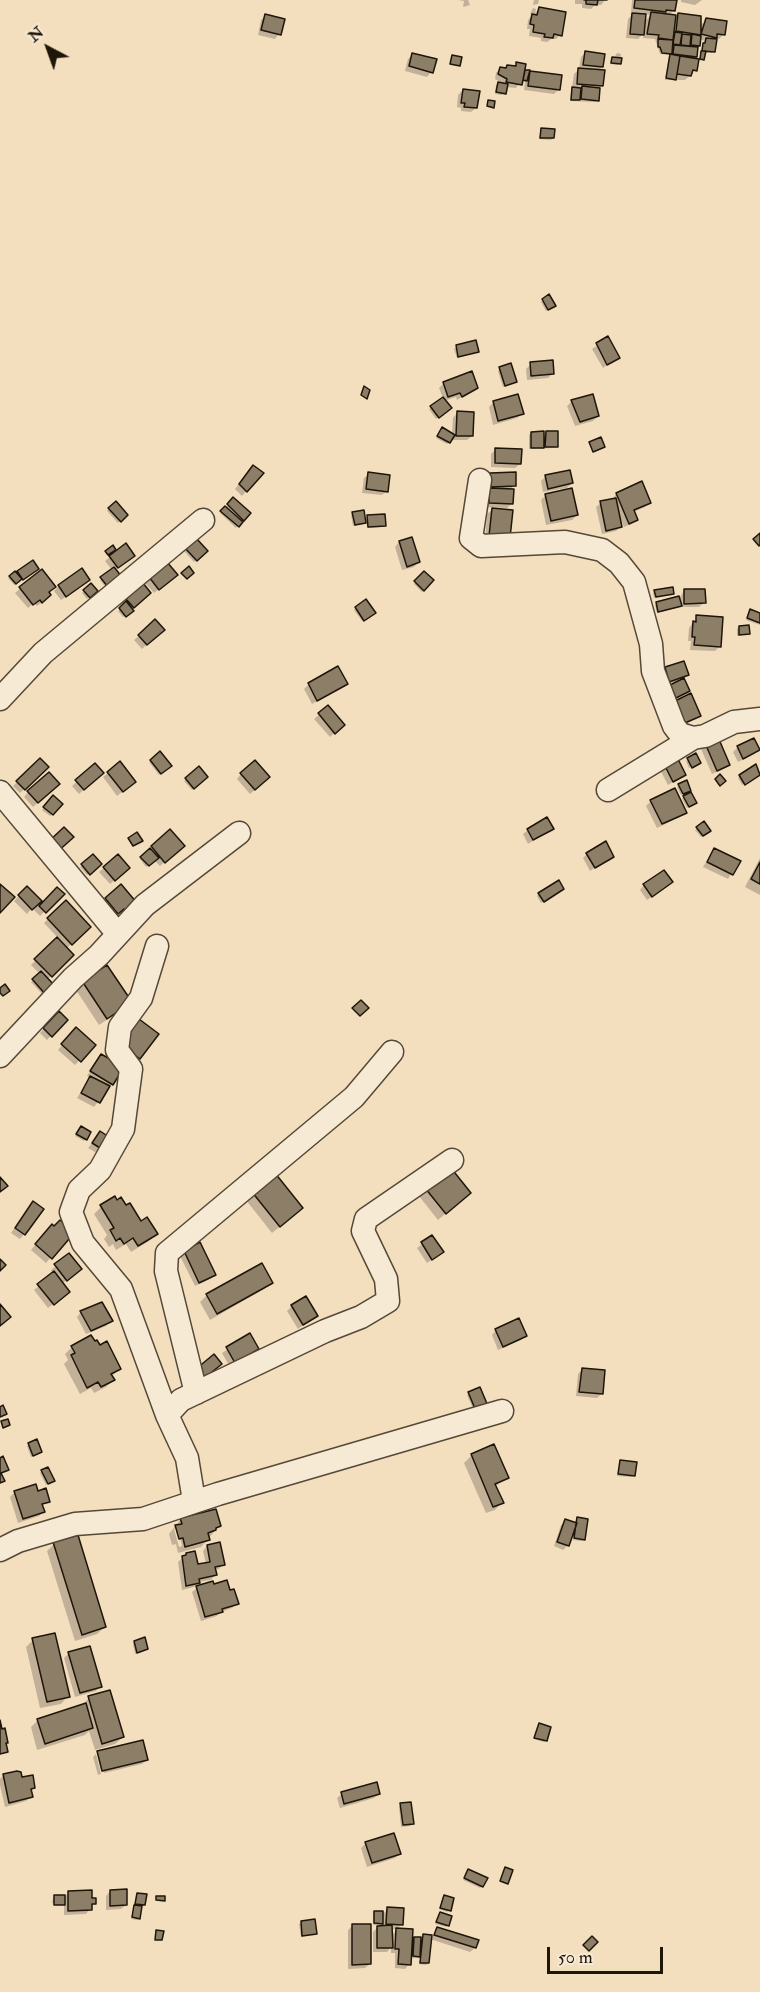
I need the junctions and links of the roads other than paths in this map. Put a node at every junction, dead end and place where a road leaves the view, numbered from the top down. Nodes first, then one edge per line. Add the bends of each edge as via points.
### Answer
1 (480, 480) dead end
2 (203, 520) dead end
3 (0, 699) edge
4 (760, 718) edge
5 (693, 738) junction
6 (608, 790) dead end
7 (0, 792) edge
8 (239, 833) dead end
9 (117, 933) junction
10 (157, 946) dead end
11 (393, 1053) dead end
12 (0, 1056) edge
13 (452, 1160) dead end
14 (196, 1393) junction
15 (502, 1412) dead end
16 (167, 1415) junction
17 (194, 1501) junction
18 (0, 1550) edge

1 - 5 street via 471,538 481,546 565,542 602,550 634,582 651,644 653,671 674,726 680,734
2 - 3 street via 43,653
4 - 5 street via 734,722
5 - 6 street
7 - 9 street
8 - 9 street via 145,905
9 - 12 street
10 - 16 street via 141,998 120,1027 117,1050 131,1069 123,1129 100,1170 79,1190 71,1212 83,1243 121,1289
11 - 14 street via 354,1096 167,1252 166,1271
13 - 14 street via 366,1219 363,1231 386,1279 388,1301 362,1317
14 - 16 street via 181,1400
15 - 17 street
16 - 17 street via 187,1458
17 - 18 street via 143,1518 75,1524

